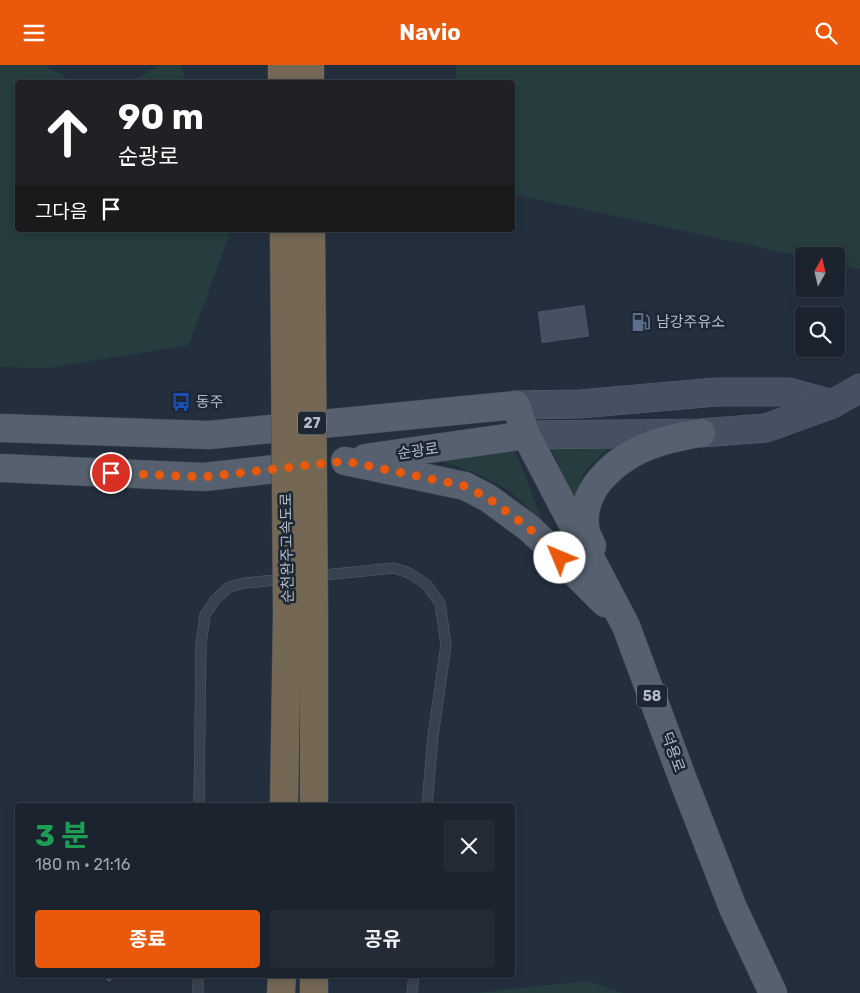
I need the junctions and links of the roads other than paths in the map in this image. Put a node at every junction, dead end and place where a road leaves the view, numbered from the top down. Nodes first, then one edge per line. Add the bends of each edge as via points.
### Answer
1 (282, 65) edge
2 (310, 65) edge
3 (282, 80) edge
4 (310, 80) edge
5 (284, 232) edge
6 (311, 232) edge
7 (860, 388) edge
8 (832, 404) junction
9 (516, 405) junction
10 (0, 428) edge
11 (701, 433) junction
12 (526, 435) junction
13 (345, 461) junction
14 (0, 467) edge
15 (300, 615) junction
16 (626, 626) junction
17 (199, 803) edge
18 (284, 803) edge
19 (314, 803) edge
20 (427, 803) edge
21 (198, 978) edge
22 (282, 978) edge
23 (314, 978) edge
24 (414, 978) edge
25 (198, 993) edge
26 (282, 993) edge
27 (314, 993) edge
28 (412, 993) edge
29 (773, 993) edge

1 - 3 highway
2 - 4 highway
5 - 15 highway, 순천완주고속도로 / 27, bridge
6 - 15 highway, 순천완주고속도로 / 27, bridge
7 - 8 main road, 순광로
8 - 9 main road via 789,392 716,392 580,404
8 - 11 main road, 순광로 via 766,428
9 - 10 main road via 209,435
9 - 12 main road, 덕용로 / 58
11 - 12 main road, 순광로
11 - 16 main road via 662,441 636,452 608,471 594,486 588,502 586,532
12 - 13 main road, 순광로
12 - 16 main road, 덕용로 / 58
13 - 14 main road, 순광로 via 204,477
13 - 16 main road via 465,486 488,498 529,528
15 - 18 highway, 순천완주고속도로 / 27
15 - 19 highway, 순천완주고속도로 / 27
16 - 29 main road, 덕용로 / 58 via 733,908
17 - 20 lane via 201,644 205,615 215,600 229,587 245,583 394,568 426,584 440,603 446,645
21 - 25 lane
22 - 26 highway
23 - 27 highway
24 - 28 lane

